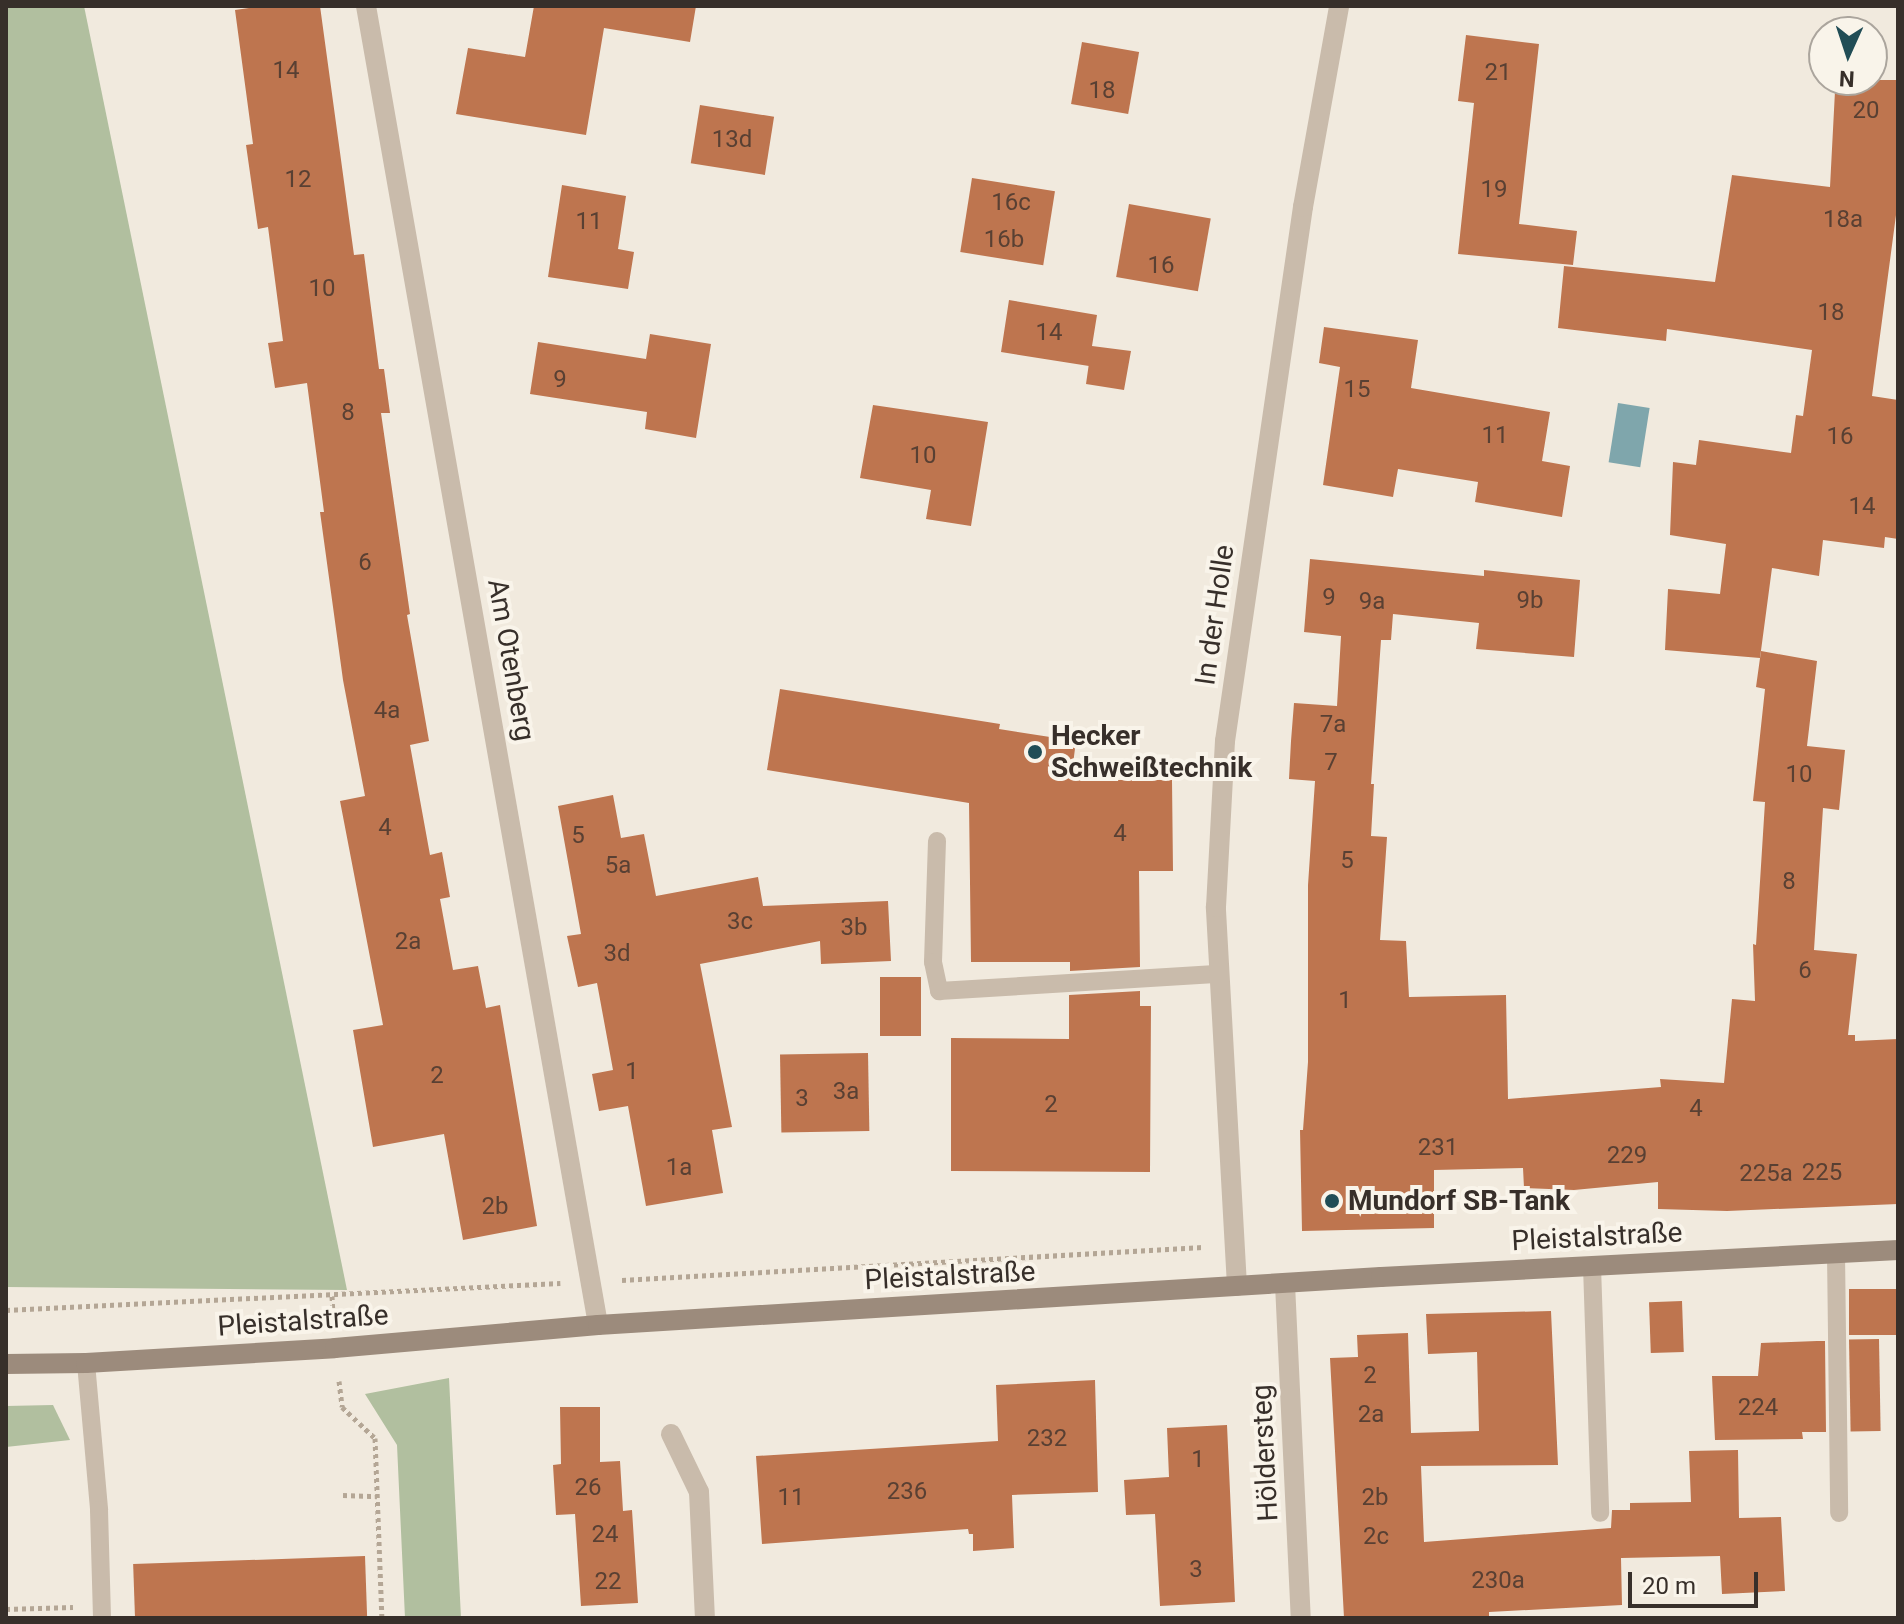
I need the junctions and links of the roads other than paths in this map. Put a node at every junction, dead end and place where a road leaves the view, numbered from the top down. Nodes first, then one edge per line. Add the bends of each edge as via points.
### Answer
1 (366, 6) edge
2 (1339, 6) edge
3 (937, 841) dead end
4 (1219, 974) junction
5 (1898, 1250) edge
6 (1836, 1253) junction
7 (1592, 1266) junction
8 (1285, 1284) junction
9 (1237, 1286) junction
10 (598, 1325) junction
11 (86, 1363) junction
12 (6, 1364) edge
13 (671, 1434) dead end
14 (1600, 1513) dead end
15 (1839, 1513) dead end
16 (102, 1612) edge
17 (705, 1618) edge
18 (1301, 1618) edge

1 - 10 street, Am Otenberg
2 - 4 street, In der Holle via 1303,207 1225,741 1216,907
3 - 4 lane via 933,962 939,991
4 - 9 street, In der Holle
5 - 6 main road, Pleistalstraße
6 - 7 main road, Pleistalstraße
6 - 15 lane
7 - 8 main road, Pleistalstraße
7 - 14 lane
8 - 9 main road, Pleistalstraße
8 - 18 street, Höldersteg
9 - 10 main road, Pleistalstraße
10 - 11 main road, Pleistalstraße
11 - 12 main road, Pleistalstraße
11 - 16 lane
13 - 17 street via 699,1492

